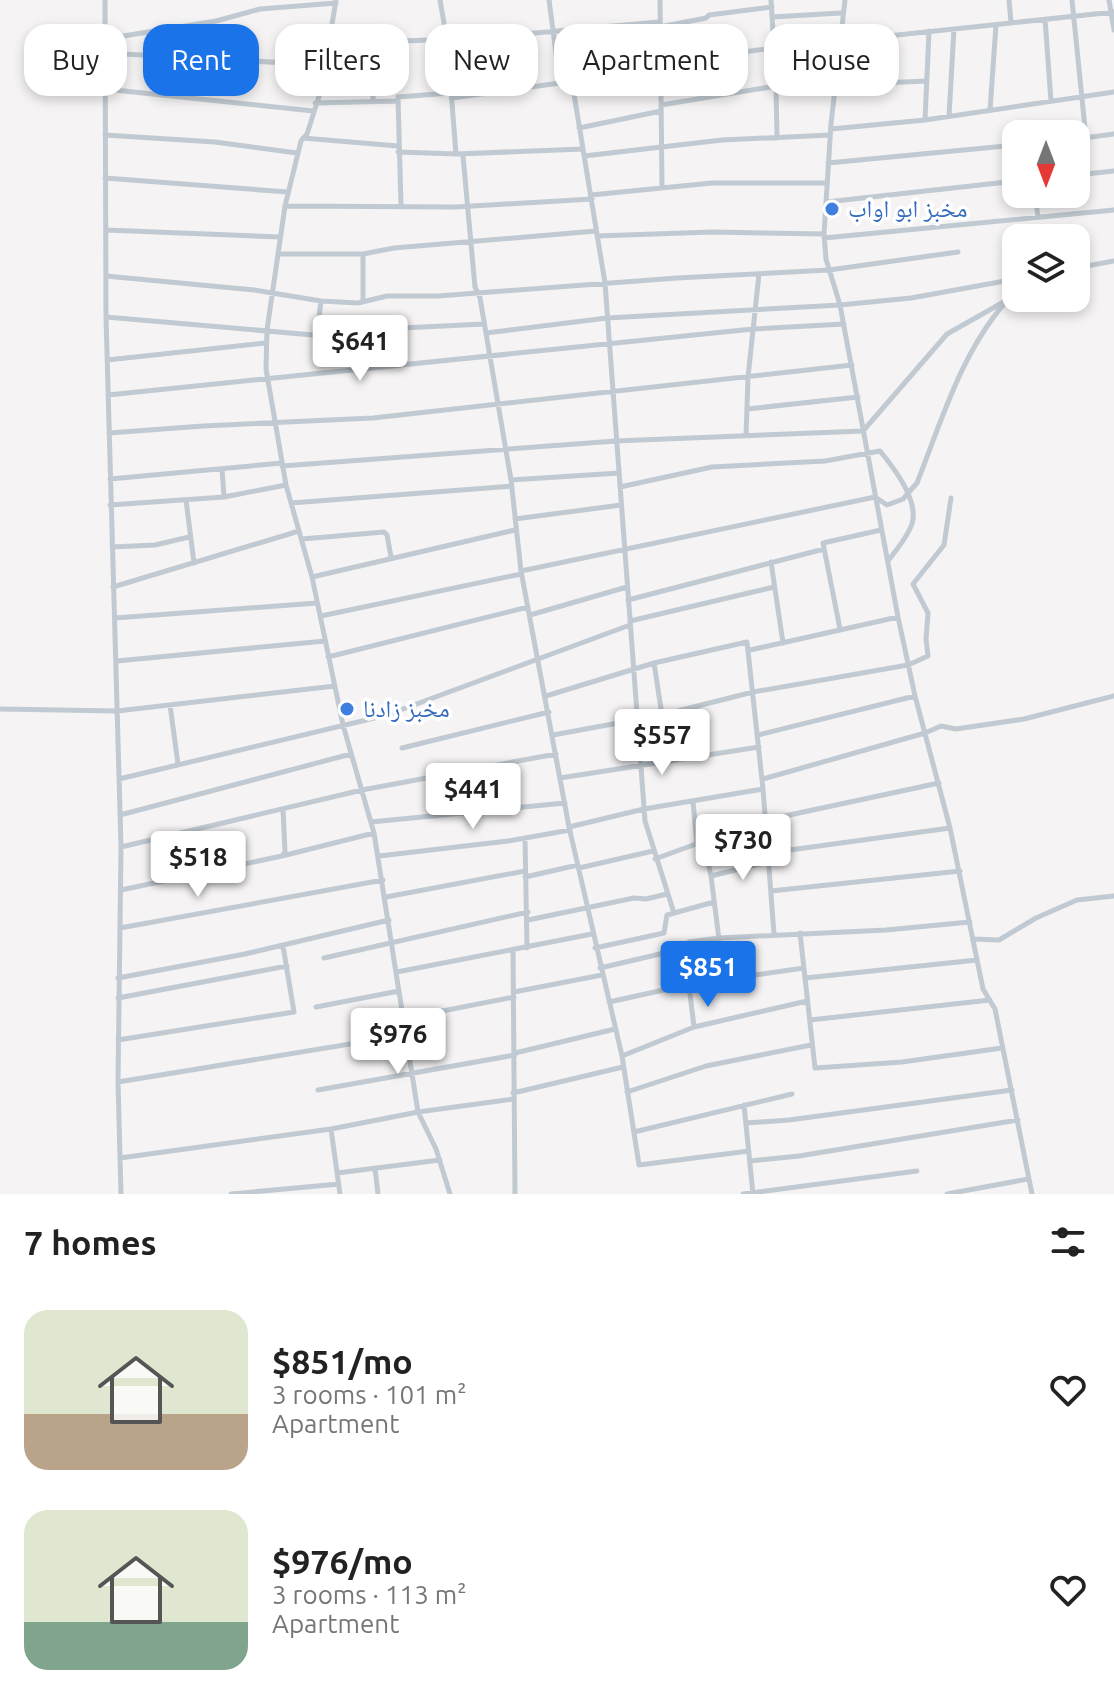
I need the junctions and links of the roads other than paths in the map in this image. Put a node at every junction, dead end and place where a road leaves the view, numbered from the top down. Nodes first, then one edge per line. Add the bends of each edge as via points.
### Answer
1 (105, 0) edge
2 (440, 0) edge
3 (549, 0) edge
4 (660, 0) edge
5 (845, 0) edge
6 (1009, 0) edge
7 (1072, 0) edge
8 (1109, 0) edge
9 (336, 2) edge
10 (771, 4) edge
11 (1112, 12) edge
12 (841, 13) junction
13 (1073, 15) junction
14 (772, 17) junction
15 (1045, 19) junction
16 (1011, 22) junction
17 (105, 24) edge
18 (332, 24) edge
19 (444, 24) edge
20 (660, 24) joint
21 (772, 24) edge
22 (841, 24) edge
23 (996, 25) junction
24 (954, 29) junction
25 (1114, 30) edge
26 (929, 31) junction
27 (554, 32) joint
28 (538, 33) edge
29 (899, 34) edge
30 (127, 35) edge
31 (127, 54) edge
32 (275, 62) edge
33 (927, 81) junction
34 (899, 82) edge
35 (764, 88) edge
36 (127, 91) edge
37 (1114, 92) edge
38 (105, 96) edge
39 (319, 96) edge
40 (373, 96) edge
41 (425, 96) edge
42 (451, 96) edge
43 (574, 96) edge
44 (661, 96) edge
45 (776, 96) edge
46 (833, 96) edge
47 (1081, 96) junction
48 (398, 101) junction
49 (1051, 101) junction
50 (373, 102) junction
51 (314, 107) junction
52 (661, 108) junction
53 (990, 110) junction
54 (949, 116) junction
55 (925, 120) junction
56 (1084, 120) edge
57 (579, 128) junction
58 (830, 132) junction
59 (1114, 134) edge
60 (105, 135) junction
61 (1090, 137) edge
62 (303, 138) junction
63 (777, 138) junction
64 (1002, 146) edge
65 (398, 149) junction
66 (661, 149) junction
67 (584, 152) junction
68 (297, 153) junction
69 (460, 155) junction
70 (828, 163) junction
71 (1114, 171) edge
72 (1090, 174) edge
73 (105, 178) junction
74 (827, 183) junction
75 (1002, 183) edge
76 (662, 188) junction
77 (287, 192) junction
78 (592, 197) junction
79 (826, 202) junction
80 (285, 206) junction
81 (401, 206) junction
82 (467, 206) junction
83 (1037, 208) edge
84 (1114, 210) edge
85 (1038, 217) junction
86 (106, 230) junction
87 (596, 233) junction
88 (824, 236) junction
89 (281, 237) junction
90 (470, 242) junction
91 (958, 252) dead end
92 (279, 254) junction
93 (363, 254) junction
94 (1114, 261) edge
95 (1090, 265) edge
96 (829, 270) junction
97 (759, 274) junction
98 (106, 276) junction
99 (1002, 282) edge
100 (605, 283) junction
101 (273, 293) junction
102 (477, 293) junction
103 (321, 301) junction
104 (363, 302) junction
105 (1002, 303) edge
106 (840, 305) junction
107 (1002, 306) edge
108 (756, 309) junction
109 (106, 317) junction
110 (607, 318) junction
111 (318, 323) junction
112 (484, 324) junction
113 (844, 324) junction
114 (405, 328) junction
115 (753, 329) junction
116 (267, 330) junction
117 (486, 333) junction
118 (265, 343) junction
119 (608, 344) junction
120 (490, 358) junction
121 (107, 360) junction
122 (404, 365) junction
123 (852, 365) junction
124 (748, 377) junction
125 (268, 378) junction
126 (613, 392) junction
127 (108, 395) junction
128 (858, 397) junction
129 (497, 404) junction
130 (747, 409) junction
131 (276, 422) junction
132 (863, 431) junction
133 (109, 433) junction
134 (746, 436) junction
135 (616, 441) junction
136 (504, 449) junction
137 (866, 455) junction
138 (282, 465) junction
139 (222, 469) junction
140 (619, 473) junction
141 (110, 479) junction
142 (511, 483) junction
143 (286, 485) junction
144 (620, 487) junction
145 (907, 492) junction
146 (224, 497) junction
147 (875, 497) junction
148 (951, 498) dead end
149 (186, 500) junction
150 (291, 503) junction
151 (110, 505) junction
152 (621, 505) junction
153 (515, 519) junction
154 (881, 529) junction
155 (515, 530) junction
156 (299, 531) junction
157 (189, 537) junction
158 (302, 539) junction
159 (112, 547) junction
160 (624, 548) junction
161 (824, 549) junction
162 (391, 557) junction
163 (771, 562) junction
164 (887, 562) junction
165 (194, 563) junction
166 (521, 572) junction
167 (312, 577) junction
168 (113, 587) junction
169 (627, 587) junction
170 (774, 587) junction
171 (628, 600) junction
172 (317, 603) junction
173 (528, 607) junction
174 (530, 615) junction
175 (321, 616) junction
176 (898, 617) junction
177 (115, 618) junction
178 (630, 623) junction
179 (840, 629) junction
180 (325, 641) junction
181 (783, 643) junction
182 (750, 650) junction
183 (328, 657) junction
184 (539, 659) junction
185 (117, 661) junction
186 (654, 663) junction
187 (908, 665) junction
188 (634, 670) junction
189 (335, 686) junction
190 (753, 692) junction
191 (546, 696) junction
192 (915, 696) junction
193 (1114, 696) edge
194 (170, 705) junction
195 (0, 709) edge
196 (117, 711) junction
197 (549, 712) junction
198 (662, 715) junction
199 (638, 720) junction
200 (343, 725) junction
201 (925, 733) junction
202 (553, 735) junction
203 (758, 735) junction
204 (759, 747) junction
205 (402, 748) dead end
206 (351, 754) junction
207 (556, 754) junction
208 (178, 764) junction
209 (642, 766) junction
210 (560, 778) junction
211 (118, 779) junction
212 (762, 779) junction
213 (939, 783) junction
214 (763, 789) junction
215 (362, 790) junction
216 (693, 802) junction
217 (565, 803) junction
218 (283, 809) junction
219 (644, 809) junction
220 (120, 815) junction
221 (766, 821) junction
222 (371, 822) junction
223 (570, 828) junction
224 (950, 828) junction
225 (190, 831) junction
226 (374, 833) junction
227 (525, 838) junction
228 (703, 838) junction
229 (697, 844) junction
230 (121, 847) junction
231 (653, 851) junction
232 (768, 853) junction
233 (282, 856) junction
234 (379, 856) junction
235 (655, 859) junction
236 (768, 862) junction
237 (579, 866) junction
238 (960, 871) junction
239 (525, 874) junction
240 (197, 875) junction
241 (711, 876) junction
242 (383, 880) junction
243 (121, 890) junction
244 (771, 891) junction
245 (667, 894) junction
246 (1114, 896) edge
247 (386, 897) junction
248 (714, 902) junction
249 (586, 907) junction
250 (674, 913) junction
251 (528, 916) junction
252 (389, 920) junction
253 (970, 922) junction
254 (120, 928) junction
255 (800, 933) junction
256 (592, 934) junction
257 (774, 934) junction
258 (719, 938) junction
259 (973, 939) junction
260 (392, 941) junction
261 (684, 945) junction
262 (283, 946) junction
263 (527, 948) junction
264 (595, 948) junction
265 (513, 951) junction
266 (324, 958) dead end
267 (977, 960) junction
268 (287, 966) junction
269 (804, 968) junction
270 (601, 971) junction
271 (396, 972) junction
272 (118, 978) junction
273 (805, 978) junction
274 (724, 979) junction
275 (691, 984) junction
276 (399, 991) junction
277 (514, 994) junction
278 (118, 998) junction
279 (990, 1000) junction
280 (807, 1001) junction
281 (609, 1002) junction
282 (316, 1007) dead end
283 (422, 1015) dead end
284 (810, 1020) junction
285 (694, 1027) junction
286 (615, 1029) junction
287 (405, 1035) junction
288 (118, 1040) junction
289 (811, 1045) junction
290 (1002, 1048) junction
291 (515, 1054) junction
292 (622, 1056) junction
293 (623, 1067) junction
294 (412, 1074) junction
295 (118, 1082) junction
296 (318, 1090) dead end
297 (1012, 1090) junction
298 (627, 1092) junction
299 (792, 1094) dead end
300 (513, 1096) junction
301 (744, 1105) junction
302 (418, 1112) junction
303 (1018, 1120) junction
304 (746, 1123) junction
305 (331, 1129) junction
306 (634, 1132) junction
307 (749, 1151) junction
308 (120, 1158) junction
309 (440, 1160) junction
310 (750, 1161) junction
311 (375, 1168) junction
312 (917, 1171) dead end
313 (337, 1173) junction
314 (1028, 1179) junction
315 (339, 1184) junction
316 (752, 1193) edge
317 (121, 1194) edge
318 (231, 1194) edge
319 (340, 1194) edge
320 (378, 1194) edge
321 (450, 1194) edge
322 (515, 1194) edge
323 (743, 1194) edge
324 (947, 1194) edge
325 (1032, 1194) edge

1 - 17 street
2 - 19 street
3 - 27 street
4 - 20 street
5 - 12 street
6 - 16 street
7 - 13 street
8 - 11 street
9 - 18 street
9 - 30 street via 260,9
10 - 14 street
10 - 20 street
11 - 13 street
11 - 25 street
12 - 14 street
12 - 22 street
13 - 15 street
13 - 47 street
14 - 21 street
15 - 16 street
15 - 49 street
16 - 23 street
23 - 24 street
23 - 53 street
24 - 26 street
24 - 54 street
26 - 29 street
26 - 33 street
27 - 28 street
31 - 32 street
33 - 34 street
33 - 55 street
35 - 52 street
36 - 51 street
37 - 47 street
38 - 60 street
39 - 51 street
40 - 50 street
41 - 48 street via 400,96
42 - 69 street
43 - 57 street
44 - 52 street
45 - 63 street
46 - 58 street
47 - 49 street
47 - 56 street
48 - 50 street
48 - 65 street
49 - 53 street
50 - 51 street
51 - 62 street
52 - 57 street
52 - 66 street
53 - 54 street
54 - 55 street
55 - 58 street
57 - 67 street
58 - 63 street
58 - 70 street
59 - 61 street
60 - 68 street
60 - 73 street
62 - 65 street
62 - 68 street
63 - 66 street
64 - 70 street
65 - 69 street
65 - 81 street
66 - 67 street
66 - 76 street
67 - 69 street
67 - 78 street
68 - 77 street
69 - 82 street
70 - 74 street
71 - 72 street
73 - 77 street
73 - 86 street
74 - 76 street via 753,181
74 - 79 street
75 - 79 street
76 - 78 street
77 - 80 street
78 - 82 street
78 - 87 street
79 - 88 street
80 - 81 street
80 - 89 street
81 - 82 street
82 - 90 street
83 - 85 street
84 - 85 street
85 - 88 street
86 - 89 street
86 - 98 street
87 - 88 street
87 - 90 street
87 - 100 street
88 - 96 street
89 - 92 street
90 - 93 street
90 - 102 street
91 - 96 street
92 - 93 street
92 - 101 street
93 - 104 street
94 - 95 street
96 - 97 street
96 - 106 street
97 - 100 street
97 - 108 street
98 - 101 street
98 - 109 street
99 - 106 street
100 - 102 street
100 - 110 street
101 - 103 street
101 - 116 street
102 - 104 street via 387,296
102 - 112 street
103 - 104 street
103 - 111 street
105 - 132 street via 947,334
106 - 108 street
106 - 113 street
107 - 145 street via 965,363 917,483
108 - 110 street
108 - 115 street
109 - 116 street
109 - 121 street
110 - 117 street
110 - 119 street
111 - 114 street
111 - 116 street via 315,334
112 - 114 street
112 - 117 street
113 - 115 street
113 - 123 street
114 - 122 street
115 - 119 street
115 - 124 street
116 - 118 street
117 - 120 street
118 - 121 street
118 - 125 street
119 - 120 street
119 - 126 street
120 - 122 street
120 - 129 street
121 - 127 street
122 - 125 street
123 - 124 street
123 - 128 street
124 - 126 street
124 - 130 street
125 - 127 street
125 - 131 street
126 - 129 street
126 - 135 street
127 - 133 street
128 - 130 street
128 - 132 street
129 - 131 street
129 - 136 street
130 - 134 street
131 - 133 street
131 - 138 street
132 - 134 street
132 - 137 street
133 - 141 street
134 - 135 street
135 - 136 street
135 - 140 street
136 - 138 street
136 - 142 street
137 - 144 street via 712,467
137 - 145 street via 880,451
137 - 147 street
138 - 139 street
138 - 143 street
139 - 141 street
139 - 146 street
140 - 142 street
140 - 144 street
141 - 151 street
142 - 150 street
142 - 153 street
143 - 146 street
143 - 150 street
144 - 152 street
145 - 147 street via 887,505
145 - 164 street via 913,520
146 - 149 street
147 - 154 street
147 - 160 street
148 - 187 street via 944,545 913,584 928,613 928,656
149 - 151 street
149 - 157 street
150 - 156 street
151 - 159 street
152 - 153 street
152 - 160 street
153 - 155 street
154 - 161 street via 823,543
154 - 164 street
155 - 162 street
155 - 166 street
156 - 158 street
156 - 165 street
157 - 159 street
157 - 165 street
158 - 162 street via 384,532
158 - 167 street
159 - 168 street
160 - 166 street
160 - 169 street
161 - 163 street
161 - 179 street
162 - 167 street
163 - 170 street
163 - 171 street
164 - 176 street
165 - 168 street
166 - 173 street
166 - 175 street
167 - 172 street
168 - 177 street
169 - 171 street
169 - 174 street
170 - 178 street
170 - 181 street
171 - 178 street
172 - 175 street
172 - 177 street
173 - 174 street
173 - 183 street
174 - 184 street
175 - 180 street
176 - 179 street
176 - 187 street
177 - 185 street
178 - 184 street
178 - 188 street
179 - 181 street
180 - 183 street
180 - 185 street
181 - 182 street
182 - 186 street via 745,642
182 - 190 street
183 - 189 street
184 - 191 street
184 - 200 street via 387,715
185 - 196 street
186 - 188 street
186 - 198 street
187 - 190 street
187 - 192 street
188 - 191 street
188 - 199 street
189 - 194 street
189 - 200 street
190 - 198 street
190 - 203 street
191 - 197 street
192 - 201 street
192 - 203 street
193 - 201 street via 1024,719 956,729 941,726
194 - 196 street
194 - 208 street
195 - 196 street
196 - 211 street
197 - 202 street
197 - 205 street
198 - 199 street
199 - 202 street
199 - 209 street
200 - 206 street
200 - 208 street
201 - 212 street
201 - 213 street
202 - 207 street
203 - 204 street
204 - 209 street
204 - 212 street
206 - 215 street
206 - 220 street
207 - 210 street
207 - 215 street
208 - 211 street
209 - 210 street
209 - 219 street
210 - 217 street
211 - 220 street
212 - 214 street
213 - 221 street
213 - 224 street
214 - 216 street
214 - 221 street
215 - 218 street
215 - 222 street
216 - 219 street
216 - 229 street
217 - 222 street
217 - 223 street
218 - 225 street
218 - 233 street
219 - 223 street
219 - 231 street
220 - 230 street
221 - 228 street
221 - 232 street
222 - 226 street
223 - 227 street
223 - 237 street
224 - 232 street
224 - 238 street
225 - 230 street
225 - 240 street
226 - 233 street
226 - 234 street
227 - 234 street
227 - 239 street
228 - 229 street
228 - 241 street
229 - 235 street
230 - 243 street
231 - 235 street
231 - 237 street
232 - 236 street
233 - 240 street
234 - 242 street
235 - 245 street
236 - 241 street
236 - 244 street
237 - 239 street
237 - 249 street
238 - 244 street
238 - 253 street
239 - 247 street
239 - 251 street
240 - 243 street
241 - 248 street
242 - 247 street
242 - 254 street
243 - 254 street
244 - 257 street
245 - 249 street
245 - 250 street
246 - 259 street via 1077,900 999,940
247 - 252 street
248 - 250 street
248 - 258 street
249 - 251 street
249 - 256 street
250 - 264 street via 667,915 664,933
251 - 260 street
251 - 263 street
252 - 260 street
252 - 262 street
253 - 255 street
253 - 259 street
254 - 272 street
255 - 257 street
255 - 269 street
256 - 263 street
256 - 264 street
257 - 258 street
258 - 261 street
258 - 274 street
259 - 267 street
260 - 266 street
260 - 271 street
261 - 270 street
261 - 275 street
262 - 268 street
262 - 272 street
263 - 265 street
264 - 270 street
265 - 271 street
265 - 277 street
267 - 273 street
267 - 279 street
268 - 278 street
268 - 288 street via 294,1012
269 - 273 street
269 - 274 street
270 - 277 street
270 - 281 street
271 - 276 street
272 - 278 street
273 - 280 street
274 - 275 street
275 - 281 street
275 - 285 street
276 - 282 street
276 - 287 street
277 - 283 street
277 - 291 street
278 - 288 street
279 - 284 street
279 - 290 street
280 - 284 street
280 - 285 street
281 - 286 street
284 - 289 street
285 - 292 street
286 - 291 street
286 - 292 street
287 - 294 street
287 - 295 street
288 - 295 street
289 - 290 street via 817,1069
289 - 298 street via 706,1066
290 - 297 street
291 - 294 street
291 - 300 street
292 - 293 street
293 - 298 street
293 - 300 street
294 - 296 street
294 - 302 street
295 - 308 street
297 - 303 street
297 - 304 street
298 - 306 street
299 - 301 street
300 - 302 street
300 - 322 street
301 - 304 street
301 - 306 street
302 - 305 street
302 - 309 street
303 - 310 street
303 - 314 street
304 - 307 street
305 - 308 street
305 - 313 street
306 - 307 street via 639,1165
307 - 310 street
308 - 317 street
309 - 311 street
309 - 321 street
310 - 316 street
311 - 313 street
311 - 320 street
312 - 316 street
313 - 315 street
314 - 324 street
314 - 325 street
315 - 318 street
315 - 319 street
316 - 323 street

